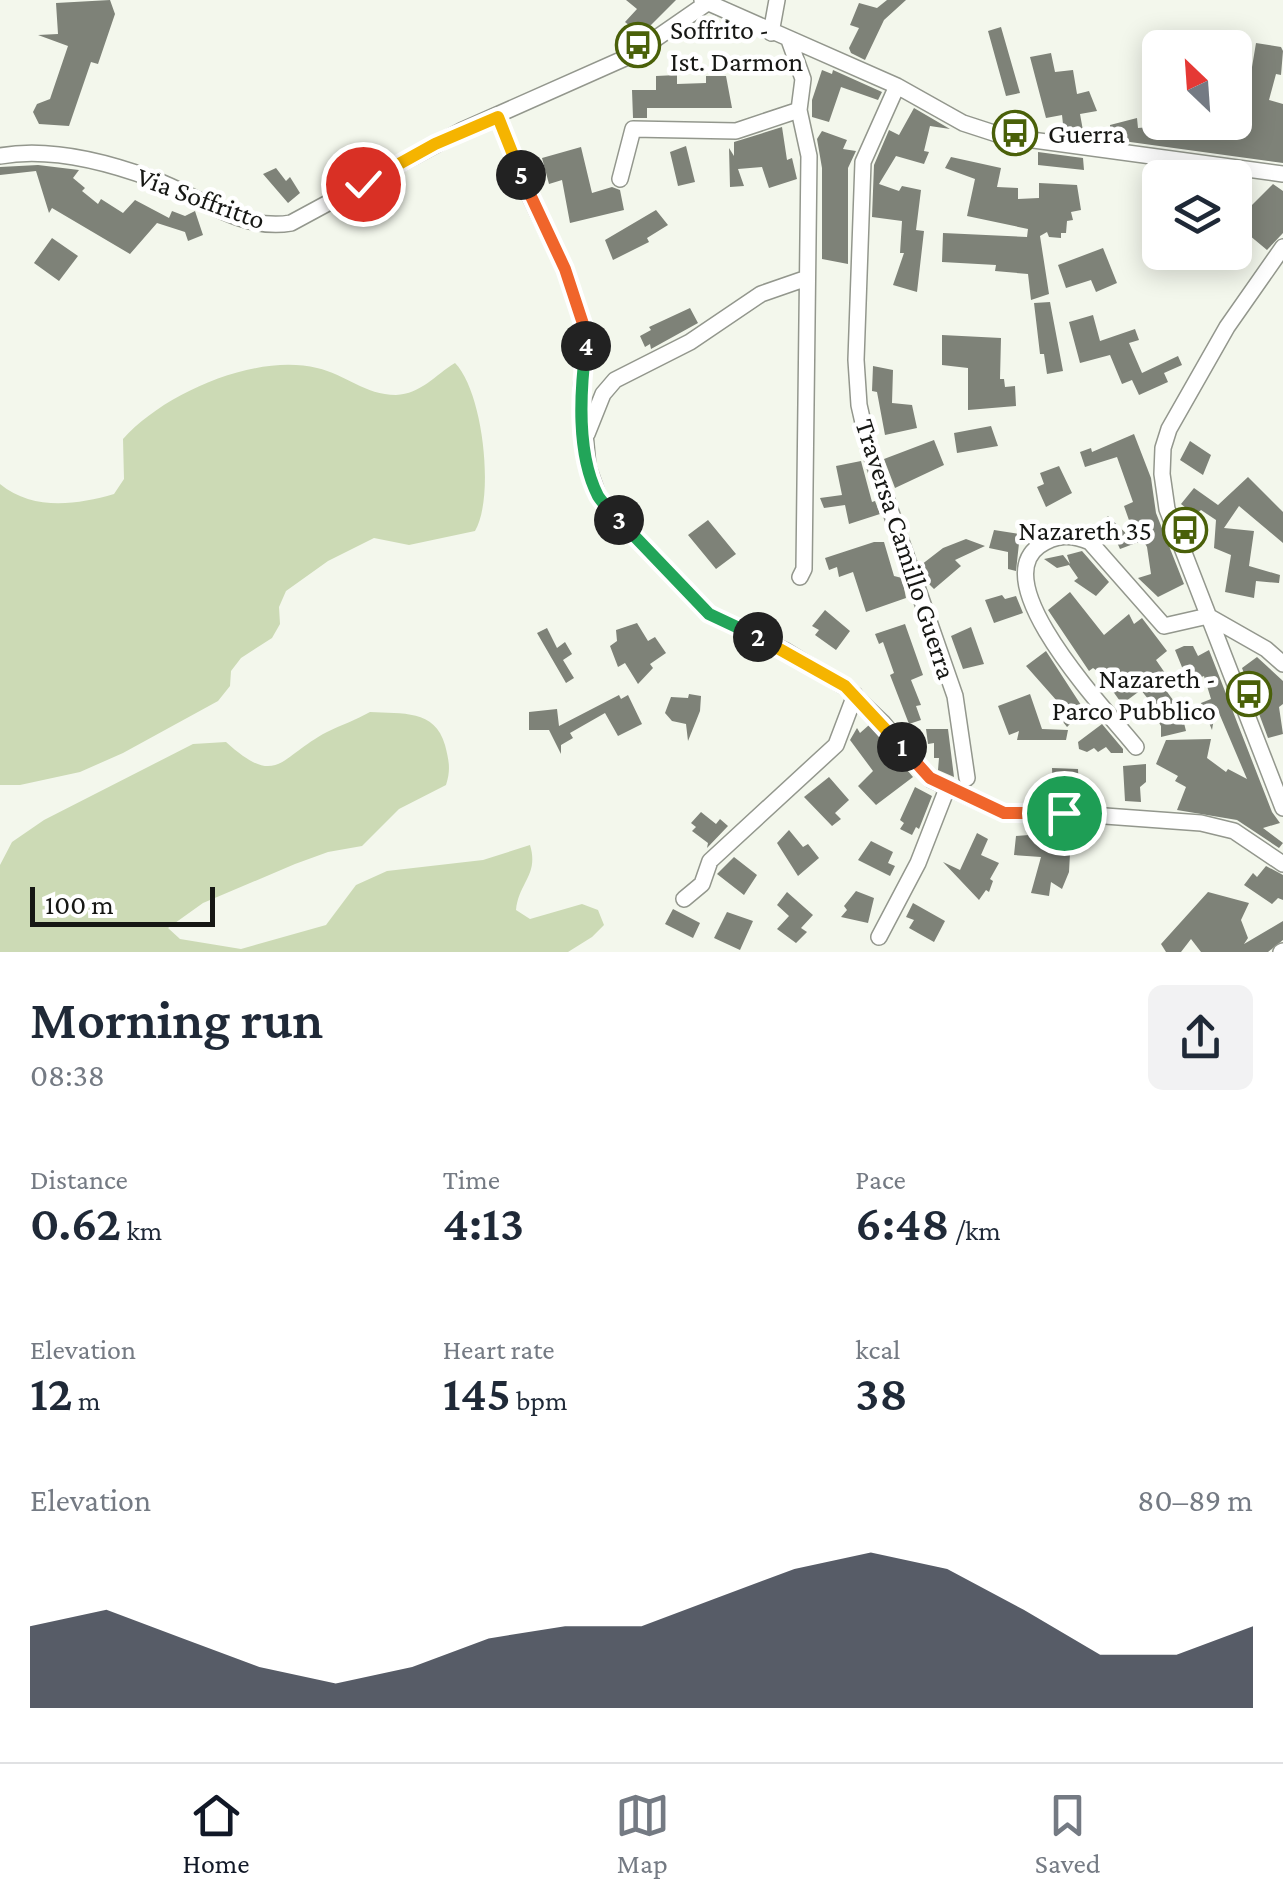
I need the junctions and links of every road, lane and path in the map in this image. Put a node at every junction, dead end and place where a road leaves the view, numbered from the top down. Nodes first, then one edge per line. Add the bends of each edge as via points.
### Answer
1 (777, 0) edge
2 (705, 2) edge
3 (771, 32) junction
4 (789, 40) junction
5 (897, 86) junction
6 (799, 110) junction
7 (498, 117) junction
8 (0, 156) edge
9 (1283, 174) edge
10 (620, 180) dead end
11 (1283, 247) edge
12 (807, 278) junction
13 (585, 440) junction
14 (800, 576) dead end
15 (1208, 616) junction
16 (1283, 664) edge
17 (855, 695) junction
18 (1136, 748) dead end
19 (967, 778) dead end
20 (1278, 783) edge
21 (948, 786) junction
22 (1283, 808) edge
23 (1283, 864) edge
24 (684, 899) dead end
25 (879, 937) dead end

1 - 3 street
2 - 3 street
2 - 7 street, Via Soffritto via 632,54
3 - 4 street
4 - 5 street
4 - 6 street via 803,79
5 - 9 street via 963,123 1003,136
5 - 19 street, Traversa Camillo Guerra via 863,162 859,406 955,696
6 - 10 street via 736,131 632,129
6 - 12 street via 808,156
7 - 8 street, Via Soffritto via 291,223 269,227 152,178 89,160
7 - 13 street via 587,336
11 - 15 street via 1227,327 1163,448 1167,509
12 - 13 street via 761,294 690,342 615,380
12 - 14 street
13 - 17 street via 599,498 709,614
15 - 16 street
15 - 18 street via 1164,626 1106,557 1078,536 1056,536 1032,551 1024,578 1035,613
15 - 20 street
17 - 21 street via 930,778
17 - 24 street via 836,745 710,861 702,884
20 - 22 street
21 - 23 street via 1004,813 1216,826
21 - 25 street

